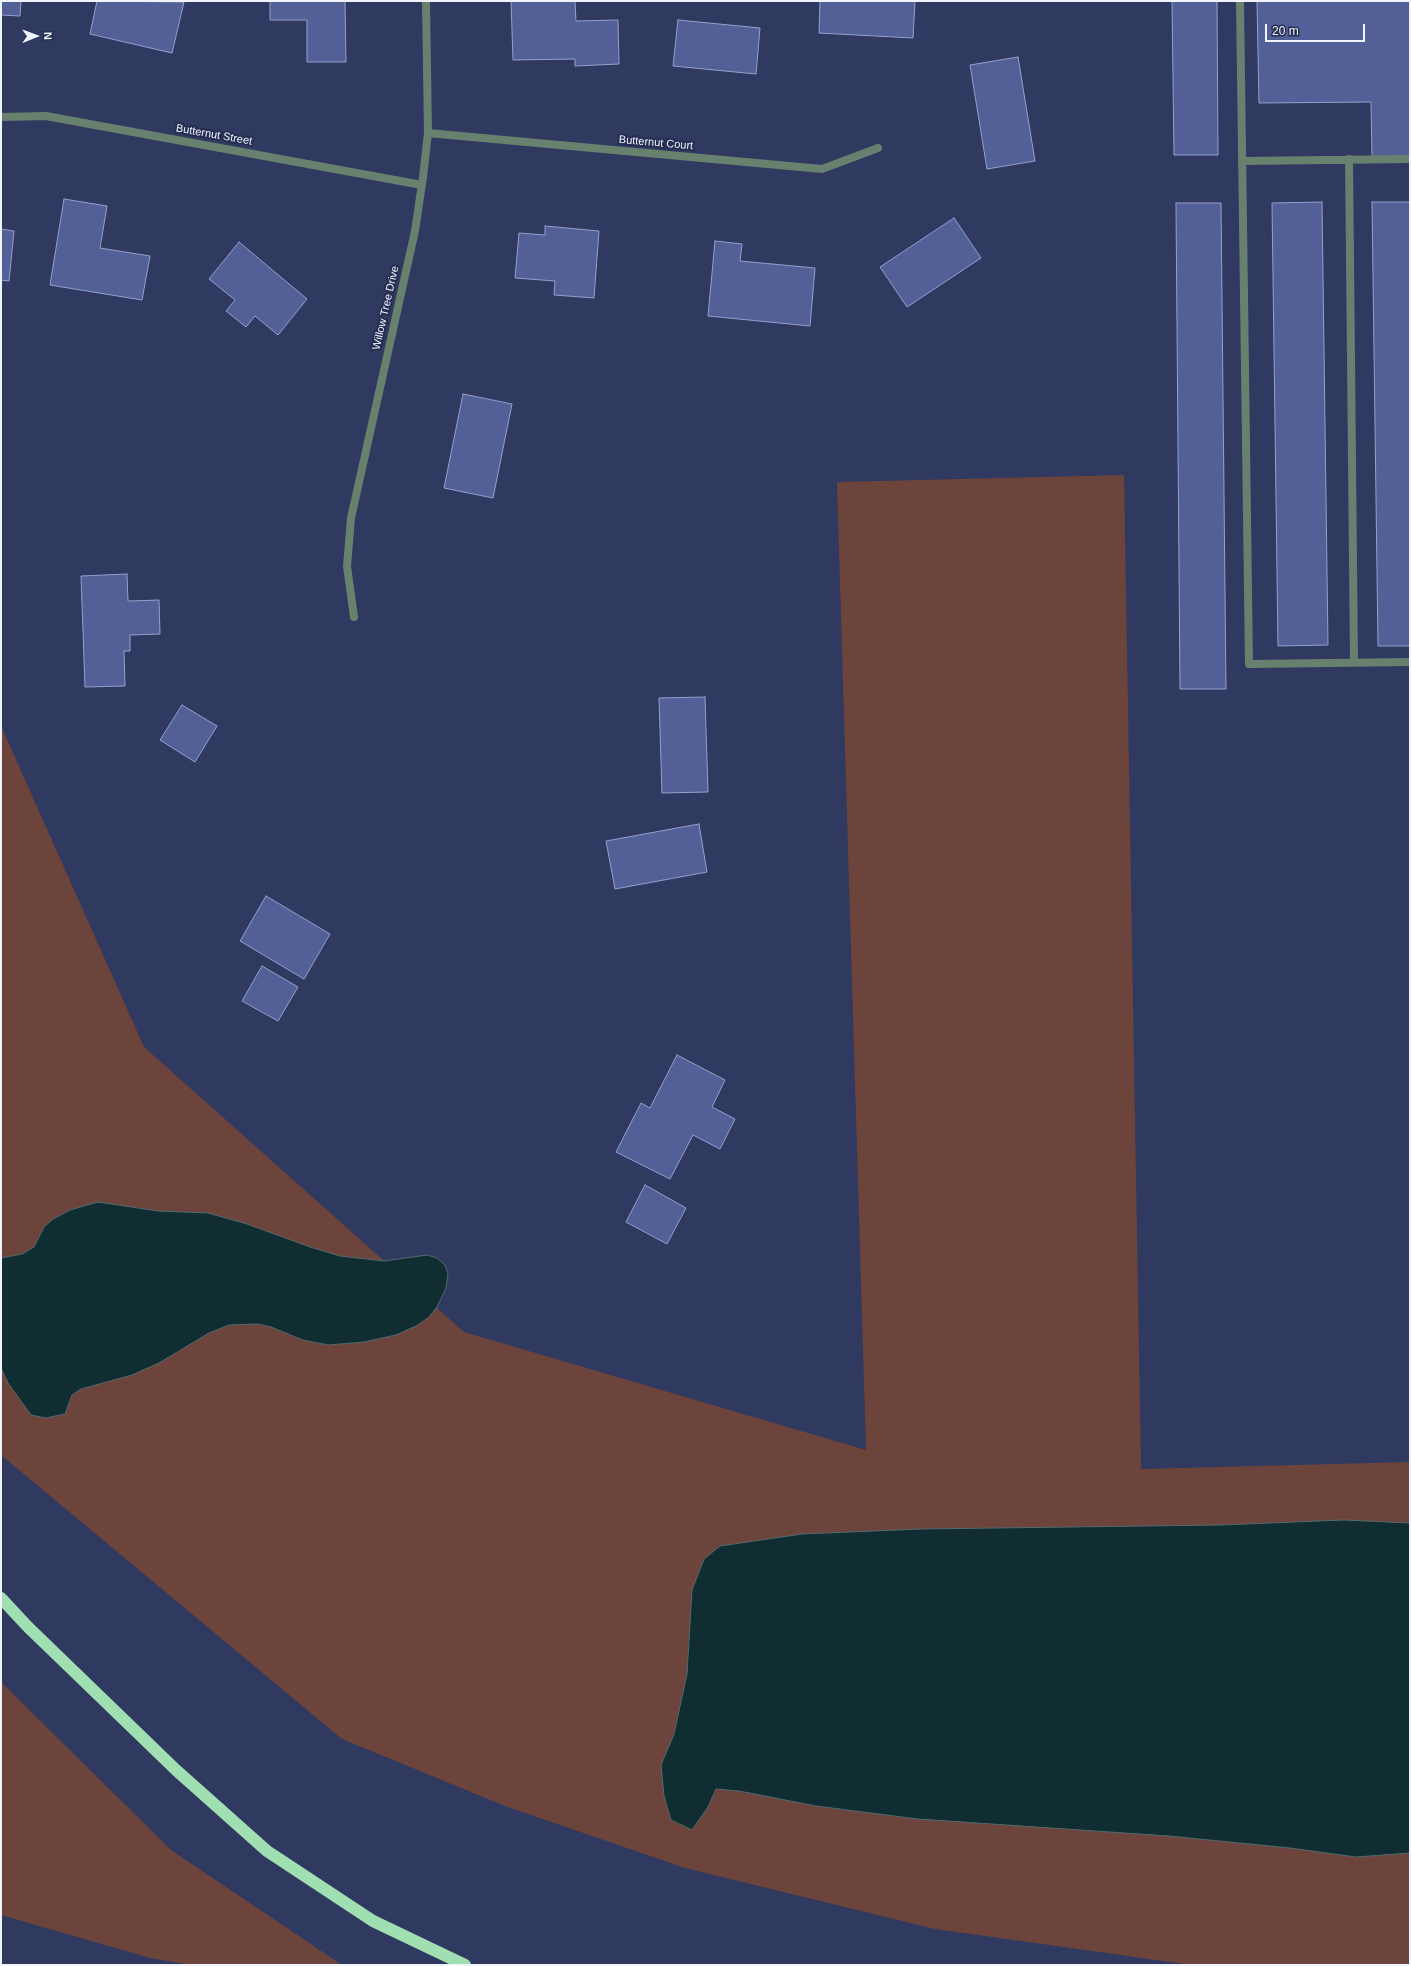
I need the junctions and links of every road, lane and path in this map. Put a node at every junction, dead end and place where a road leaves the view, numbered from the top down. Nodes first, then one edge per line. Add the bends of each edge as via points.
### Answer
1 (426, 1) edge
2 (1240, 1) edge
3 (1, 117) edge
4 (428, 133) junction
5 (878, 148) dead end
6 (1349, 159) junction
7 (1410, 159) edge
8 (1242, 161) junction
9 (422, 185) junction
10 (354, 617) dead end
11 (1354, 662) junction
12 (1410, 662) edge
13 (1, 1598) edge
14 (465, 1965) edge

1 - 4 street, Willow Tree Drive
2 - 8 street
3 - 9 street, Butternut Street via 46,116
4 - 5 street, Butternut Court via 822,169
4 - 9 street, Willow Tree Drive
6 - 7 street
6 - 8 street
6 - 11 street
8 - 11 street via 1249,664
9 - 10 street, Willow Tree Drive via 415,231 351,518 347,566
11 - 12 street
13 - 14 highway via 176,1770 267,1851 373,1921

